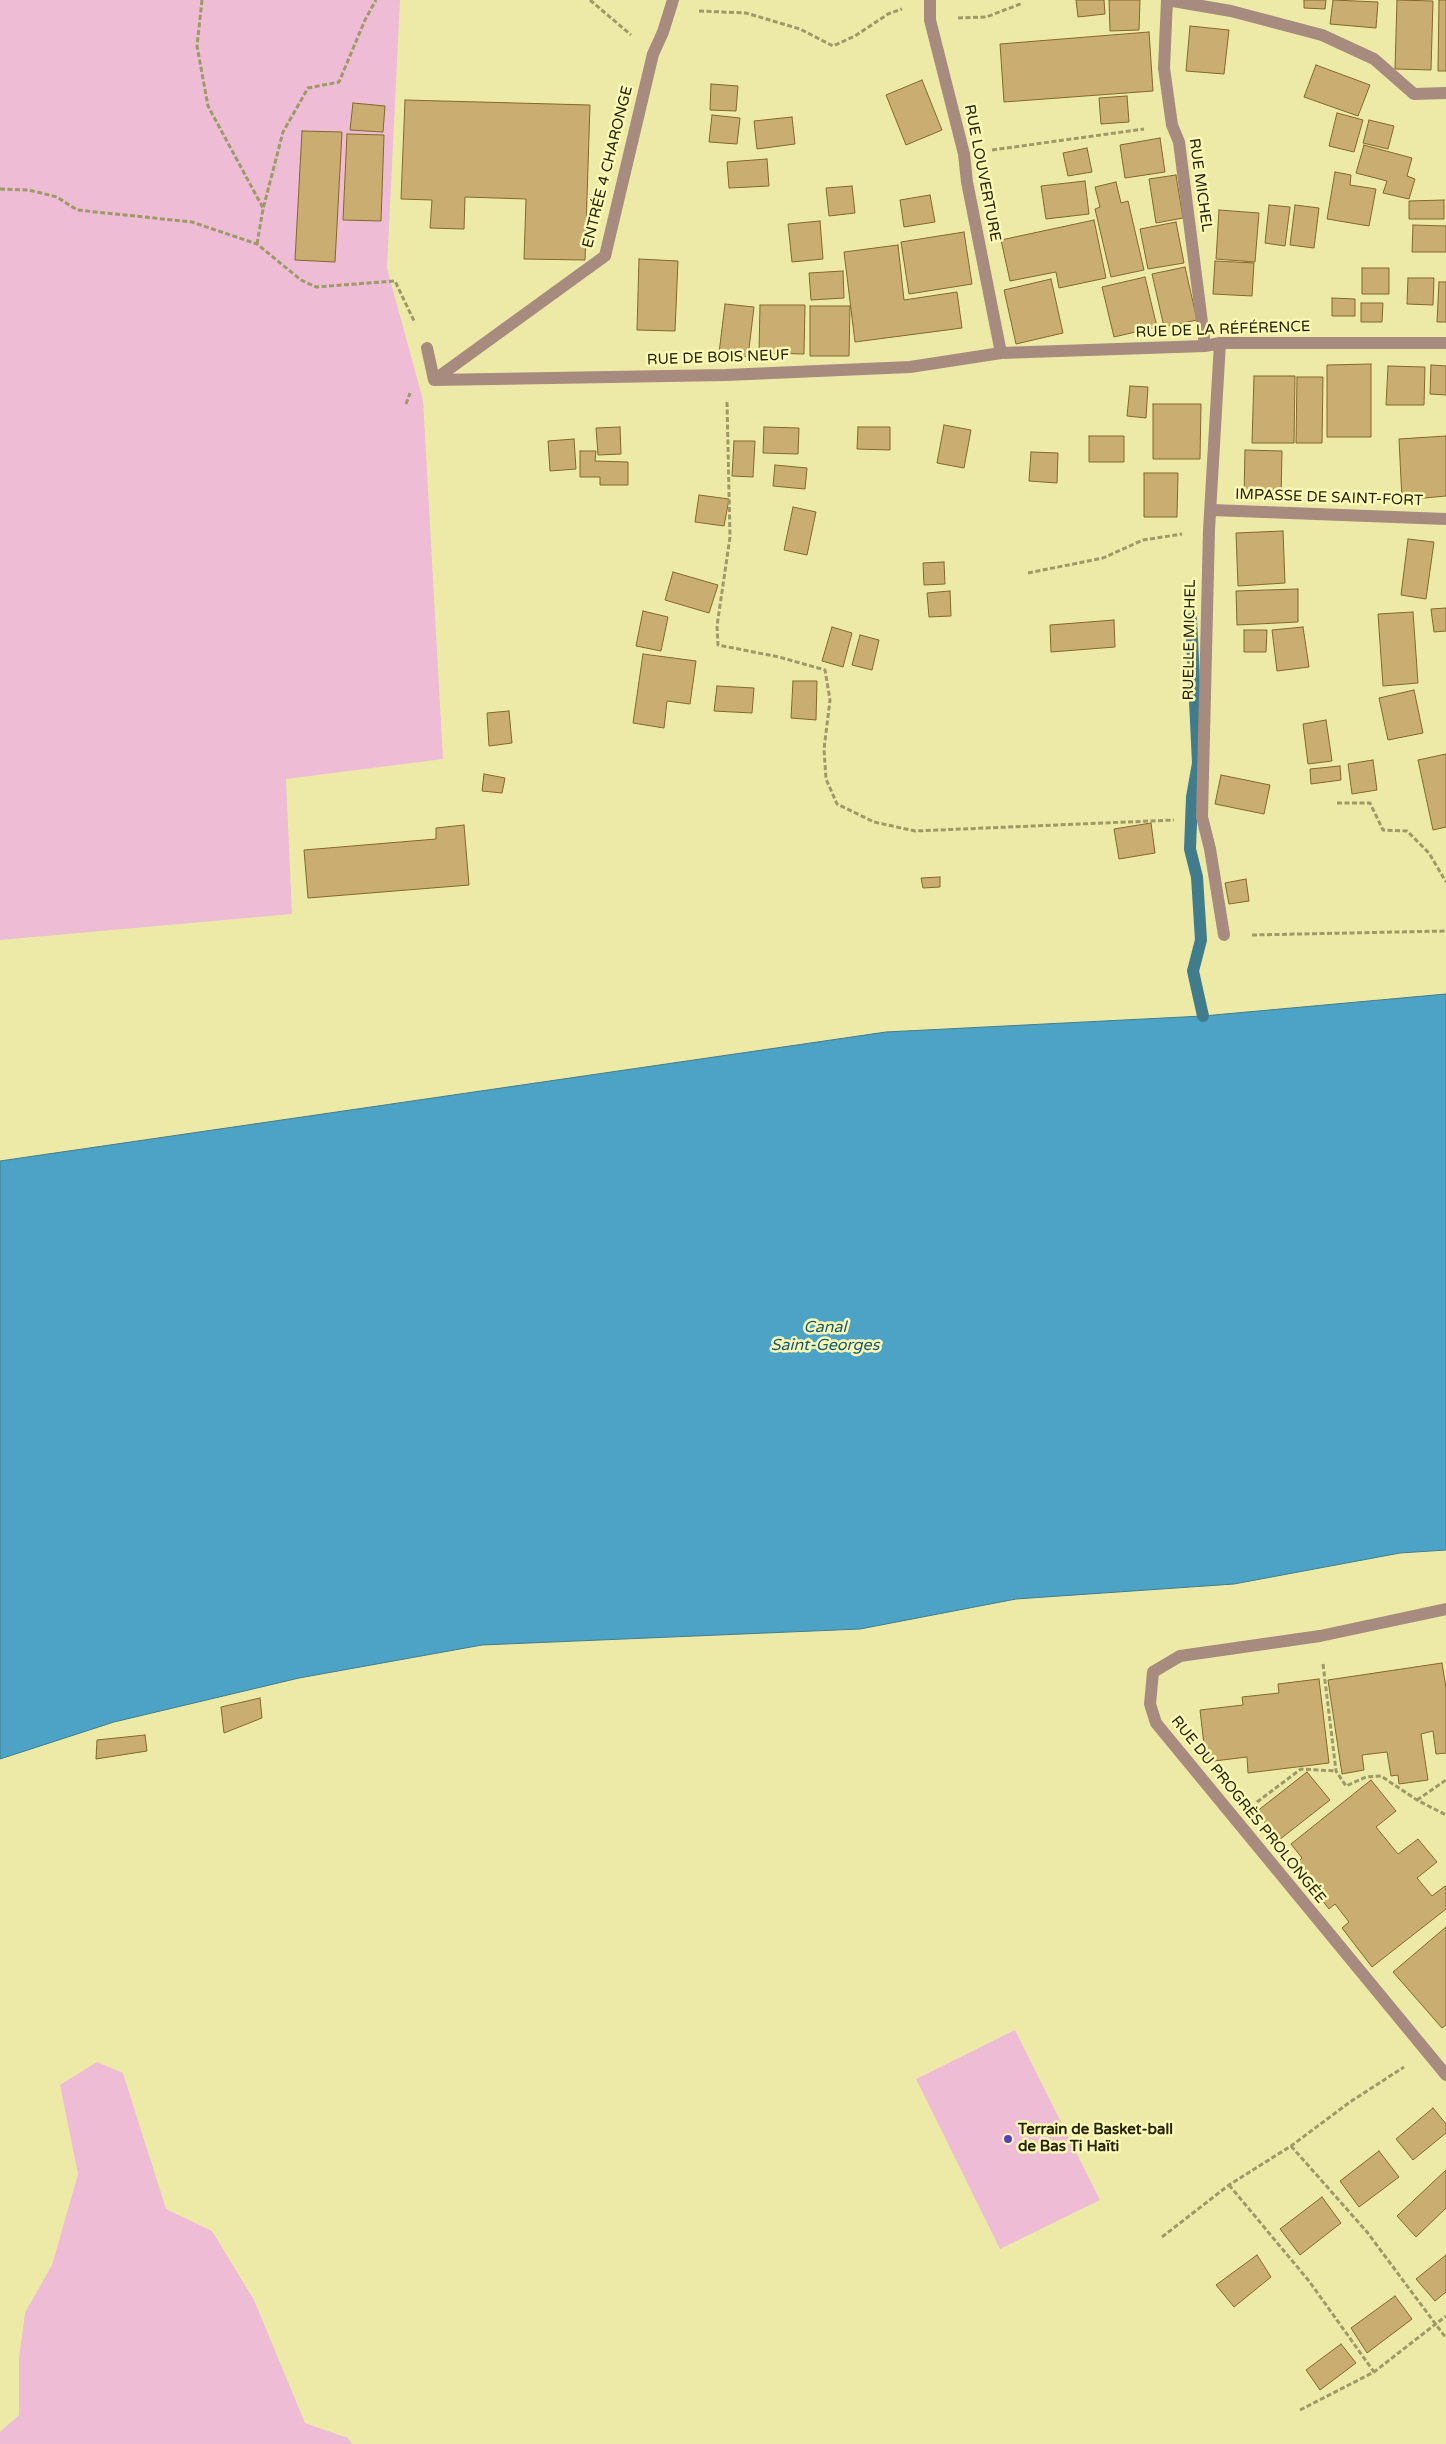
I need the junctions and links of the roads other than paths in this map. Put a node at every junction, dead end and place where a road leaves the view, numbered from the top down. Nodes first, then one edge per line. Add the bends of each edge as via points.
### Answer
1 (930, 0) edge
2 (1167, 0) edge
3 (671, 6) edge
4 (1446, 93) edge
5 (1446, 343) edge
6 (1220, 344) junction
7 (1205, 346) junction
8 (427, 348) road end
9 (1001, 353) junction
10 (434, 380) junction
11 (1212, 510) junction
12 (1446, 520) edge
13 (1224, 935) road end
14 (1446, 1609) edge
15 (1446, 2075) edge

1 - 9 street, RUE LOUVERTURE via 930,20 964,154
2 - 4 street via 1231,11 1322,35 1374,59 1414,94
2 - 7 street, RUE MICHEL via 1164,68 1172,125 1179,142
3 - 10 street, ENTRÉE 4 CHARONGE via 653,54 605,256
5 - 6 street, RUE DE LA RÉFÉRENCE
6 - 7 street, RUE DE LA RÉFÉRENCE
6 - 11 street, RUELLE MICHEL
7 - 9 street, RUE DE LA RÉFÉRENCE
8 - 10 street
9 - 10 street, RUE DE BOIS NEUF via 910,367 726,375
11 - 12 street, IMPASSE DE SAINT-FORT
11 - 13 street, RUELLE MICHEL via 1202,817
14 - 15 street, RUE DU PROGRÈS PROLONGÉE via 1320,1636 1180,1656 1153,1672 1150,1704 1156,1723

